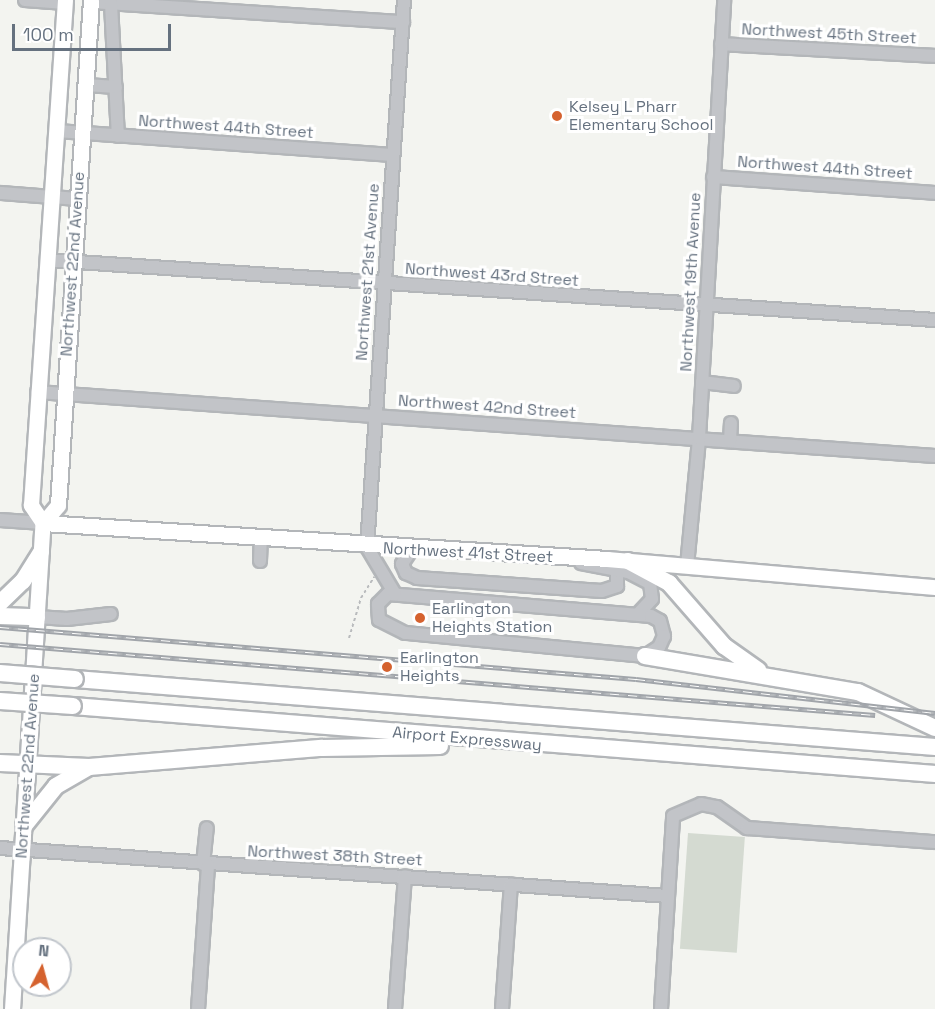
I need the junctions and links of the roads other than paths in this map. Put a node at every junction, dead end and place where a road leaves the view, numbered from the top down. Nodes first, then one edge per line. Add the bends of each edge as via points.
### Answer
1 (25, 0) edge
2 (36, 0) edge
3 (404, 0) edge
4 (724, 0) edge
5 (65, 1) edge
6 (101, 2) edge
7 (154, 3) edge
8 (403, 22) junction
9 (721, 44) junction
10 (935, 56) edge
11 (86, 85) junction
12 (116, 87) junction
13 (56, 131) junction
14 (82, 133) junction
15 (118, 136) junction
16 (393, 155) junction
17 (713, 177) junction
18 (935, 192) edge
19 (0, 193) edge
20 (52, 197) junction
21 (78, 199) junction
22 (48, 260) junction
23 (74, 262) junction
24 (384, 284) junction
25 (706, 307) junction
26 (935, 320) edge
27 (702, 382) junction
28 (734, 386) dead end
29 (37, 392) junction
30 (65, 394) junction
31 (375, 416) junction
32 (731, 423) dead end
33 (699, 438) junction
34 (730, 441) junction
35 (935, 456) edge
36 (0, 520) edge
37 (43, 523) junction
38 (261, 538) junction
39 (366, 547) junction
40 (412, 549) junction
41 (41, 552) junction
42 (260, 561) dead end
43 (622, 566) junction
44 (687, 566) junction
45 (935, 587) edge
46 (395, 594) junction
47 (0, 603) edge
48 (111, 614) dead end
49 (638, 614) junction
50 (0, 616) edge
51 (37, 617) junction
52 (645, 656) junction
53 (0, 673) edge
54 (785, 678) junction
55 (0, 701) edge
56 (935, 728) edge
57 (935, 747) edge
58 (573, 748) junction
59 (0, 763) edge
60 (29, 763) junction
61 (89, 767) junction
62 (935, 774) edge
63 (24, 826) junction
64 (207, 828) dead end
65 (935, 842) edge
66 (0, 848) edge
67 (23, 850) junction
68 (206, 865) junction
69 (405, 876) junction
70 (511, 884) junction
71 (668, 896) junction
72 (8, 1004) edge
73 (198, 1009) edge
74 (395, 1009) edge
75 (502, 1009) edge
76 (661, 1009) edge

1 - 2 street
2 - 5 street
3 - 8 street, Northwest 21st Avenue
4 - 9 street, Northwest 19th Avenue
5 - 13 main road, Northwest 22nd Avenue
6 - 7 street
6 - 11 main road, Northwest 22nd Avenue
6 - 12 street via 117,69
7 - 8 street
8 - 16 street, Northwest 21st Avenue
9 - 10 street, Northwest 45th Street
9 - 17 street, Northwest 19th Avenue
11 - 12 street
11 - 14 main road, Northwest 22nd Avenue
12 - 15 street
13 - 14 street, Northwest 44th Street
13 - 20 main road, Northwest 22nd Avenue
14 - 15 street, Northwest 44th Street
14 - 21 main road, Northwest 22nd Avenue
15 - 16 street, Northwest 44th Street
16 - 24 street, Northwest 21st Avenue
17 - 18 street, Northwest 44th Street
17 - 25 street, Northwest 19th Avenue
19 - 20 street
20 - 21 street
20 - 22 main road, Northwest 22nd Avenue
21 - 23 main road, Northwest 22nd Avenue
22 - 23 street, Northwest 43rd Street
22 - 29 main road, Northwest 22nd Avenue
23 - 24 street, Northwest 43rd Street
23 - 30 main road, Northwest 22nd Avenue
24 - 25 street, Northwest 43rd Street
24 - 31 street, Northwest 21st Avenue
25 - 26 street, Northwest 43rd Street
25 - 27 street, Northwest 19th Avenue
27 - 28 street
27 - 33 street, Northwest 19th Avenue
29 - 30 street, Northwest 42nd Street
29 - 37 main road, Northwest 22nd Avenue via 32,505
30 - 31 street, Northwest 42nd Street
30 - 37 main road, Northwest 22nd Avenue via 58,505
31 - 33 street, Northwest 42nd Street
31 - 39 street, Northwest 21st Avenue
32 - 34 street
33 - 34 street, Northwest 42nd Street
33 - 44 street, Northwest 19th Avenue
34 - 35 street, Northwest 42nd Street
36 - 37 street, Northwest 41st Street
37 - 38 main road, Northwest 41st Street
37 - 41 main road, Northwest 22nd Avenue
38 - 39 main road, Northwest 41st Street
38 - 42 street
39 - 40 main road, Northwest 41st Street
39 - 46 street
40 - 43 main road, Northwest 41st Street
40 - 43 street via 402,564 406,573 417,578 602,591 616,586
41 - 47 highway via 23,581
41 - 51 main road, Northwest 22nd Avenue
43 - 44 main road, Northwest 41st Street
43 - 49 street via 652,588 649,605
43 - 54 highway via 669,583 739,660
44 - 45 main road, Northwest 41st Street
46 - 49 street
46 - 52 street via 380,600 377,615 384,625 405,633
48 - 51 street via 67,620
49 - 52 street via 656,618 664,631 659,647
50 - 51 highway
51 - 60 main road, Northwest 22nd Avenue
52 - 54 highway
53 - 57 highway, Airport Expressway, bridge
54 - 56 highway via 858,692
55 - 58 highway, Airport Expressway, bridge
58 - 61 highway via 378,746
58 - 62 highway, Airport Expressway
59 - 60 highway
60 - 61 highway
60 - 63 main road, Northwest 22nd Avenue
61 - 63 highway via 56,786
63 - 67 main road, Northwest 22nd Avenue
64 - 68 street
65 - 71 street via 747,828 717,807 701,804 673,816
66 - 67 street, Northwest 38th Street
67 - 68 street, Northwest 38th Street
67 - 72 main road, Northwest 22nd Avenue
68 - 69 street, Northwest 38th Street
68 - 73 street
69 - 70 street, Northwest 38th Street
69 - 74 street
70 - 71 street, Northwest 38th Street
70 - 75 street
71 - 76 street

